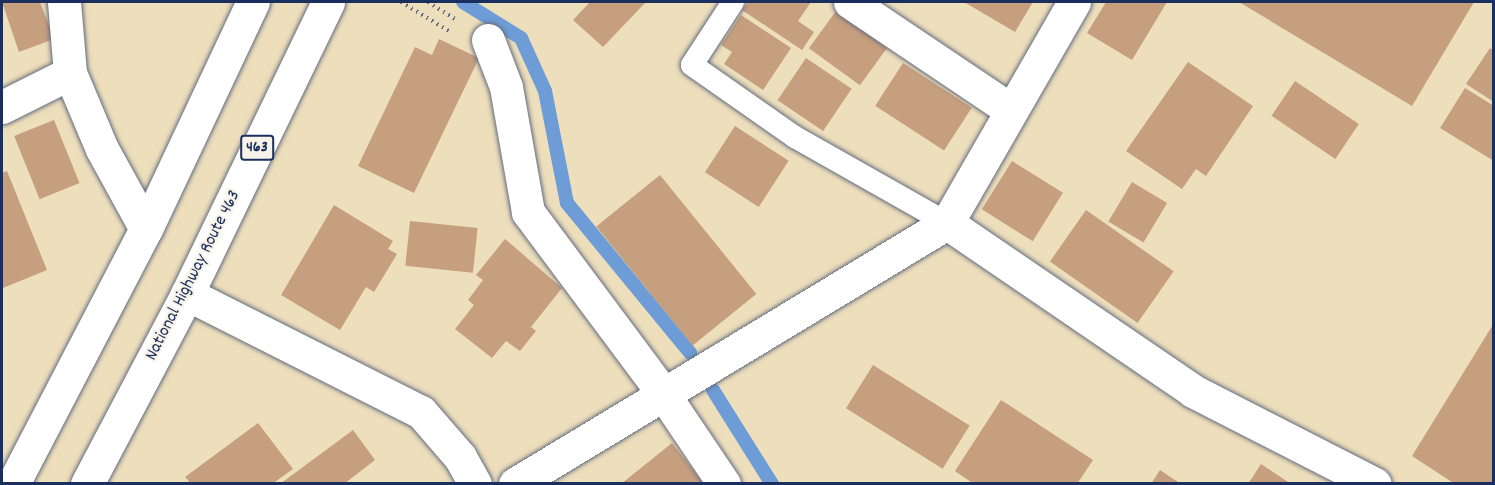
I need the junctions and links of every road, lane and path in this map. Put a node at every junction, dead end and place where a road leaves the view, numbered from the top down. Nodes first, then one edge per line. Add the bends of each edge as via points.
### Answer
1 (64, 2) edge
2 (253, 2) edge
3 (328, 2) edge
4 (401, 2) edge
5 (733, 2) edge
6 (850, 2) edge
7 (1074, 2) edge
8 (456, 36) dead end
9 (488, 40) dead end
10 (70, 73) junction
11 (2, 107) edge
12 (1009, 109) junction
13 (947, 223) junction
14 (146, 229) junction
15 (187, 294) junction
16 (662, 392) junction
17 (13, 483) edge
18 (87, 483) edge
19 (475, 483) edge
20 (515, 483) edge
21 (724, 483) edge
22 (1375, 483) edge

1 - 10 main road
2 - 14 main road
3 - 15 main road, National Highway Route 463 / 463
4 - 8 path
5 - 13 lane via 692,65 795,137
6 - 12 main road
7 - 12 main road
9 - 16 main road via 506,87 528,212
10 - 11 main road
10 - 14 main road via 102,149
12 - 13 main road
13 - 16 main road
13 - 22 main road via 1192,391
14 - 17 main road
15 - 18 main road, National Highway Route 463 / 463
15 - 19 main road via 421,412 460,457
16 - 20 main road
16 - 21 main road

